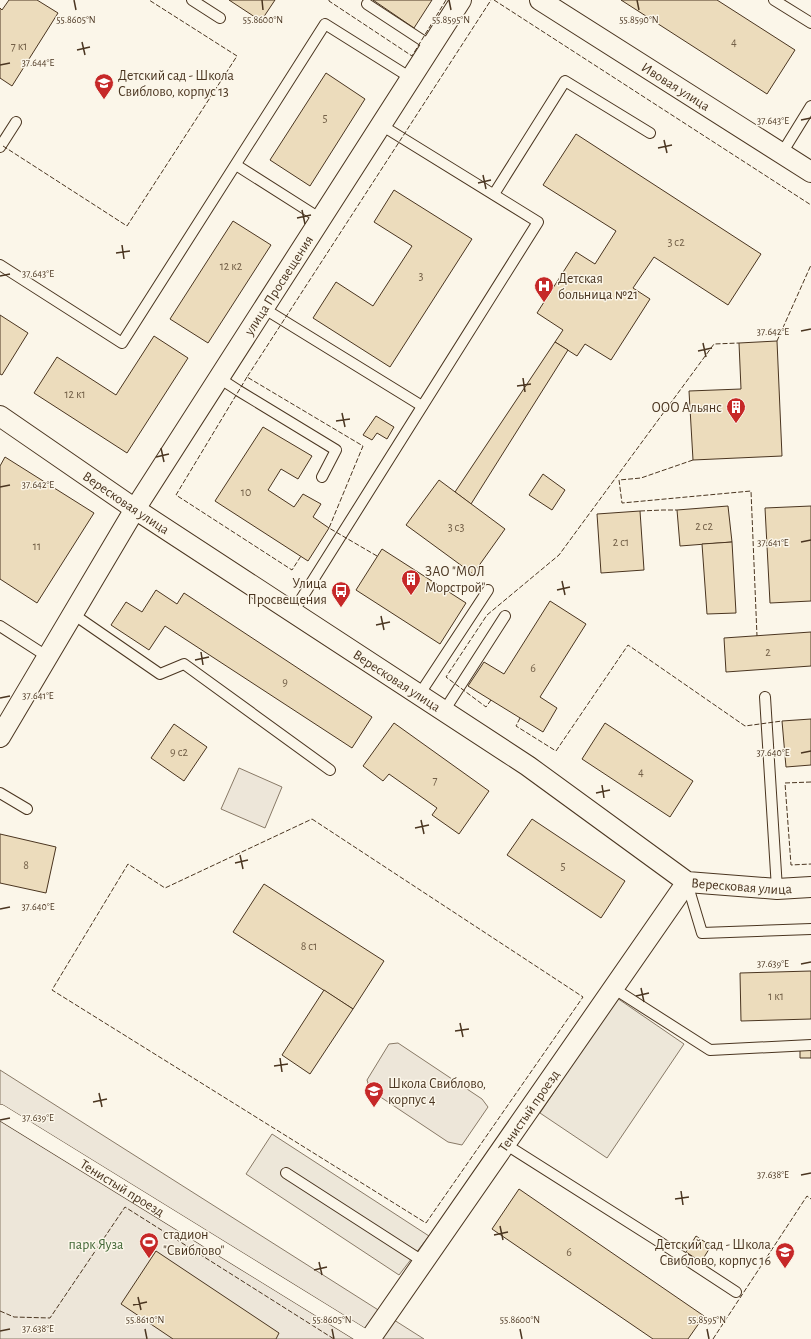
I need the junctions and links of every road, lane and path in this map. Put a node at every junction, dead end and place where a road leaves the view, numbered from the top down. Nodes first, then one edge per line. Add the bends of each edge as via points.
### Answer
1 (192, 0) edge
2 (461, 0) edge
3 (540, 0) edge
4 (774, 0) edge
5 (367, 4) dead end
6 (220, 18) dead end
7 (811, 23) edge
8 (431, 46) junction
9 (411, 78) junction
10 (811, 106) edge
11 (16, 122) dead end
12 (381, 125) junction
13 (650, 133) dead end
14 (0, 148) edge
15 (782, 154) junction
16 (236, 165) junction
17 (811, 172) edge
18 (494, 194) junction
19 (321, 219) junction
20 (0, 264) edge
21 (263, 308) junction
22 (219, 378) junction
23 (422, 406) junction
24 (0, 416) edge
25 (322, 477) dead end
26 (135, 509) junction
27 (488, 590) dead end
28 (293, 612) junction
29 (73, 614) junction
30 (505, 616) dead end
31 (0, 626) edge
32 (48, 657) junction
33 (419, 695) junction
34 (765, 697) dead end
35 (444, 711) junction
36 (0, 737) edge
37 (330, 770) dead end
38 (0, 793) edge
39 (27, 809) dead end
40 (687, 882) junction
41 (811, 887) edge
42 (777, 888) junction
43 (811, 929) edge
44 (613, 988) junction
45 (811, 1045) edge
46 (0, 1112) edge
47 (505, 1144) junction
48 (286, 1172) dead end
49 (424, 1262) junction
50 (736, 1292) dead end
51 (369, 1339) edge

1 - 6 lane
2 - 8 street, улица Просвещения
3 - 15 street, Ивовая улица
4 - 7 lane
5 - 8 lane
8 - 9 street, улица Просвещения
9 - 12 street, улица Просвещения
9 - 16 lane via 325,24
10 - 15 lane
11 - 14 lane
12 - 18 lane
12 - 19 street, улица Просвещения
13 - 18 lane via 565,81
15 - 17 street, Ивовая улица
16 - 19 lane
16 - 20 lane via 122,343
18 - 23 lane via 538,222
19 - 21 street, улица Просвещения
21 - 22 street, улица Просвещения
21 - 23 lane
22 - 25 lane via 336,450
22 - 26 street, улица Просвещения
23 - 28 lane
24 - 26 street, Вересковая улица
26 - 28 street, Вересковая улица
26 - 29 street, улица Просвещения
27 - 33 lane
28 - 33 street, Вересковая улица
29 - 32 street, улица Просвещения
29 - 37 lane via 160,674 184,664
30 - 35 lane
31 - 32 lane
32 - 36 street, улица Просвещения
33 - 35 street, Вересковая улица
34 - 42 lane
35 - 40 street, Вересковая улица via 528,766
38 - 39 lane
40 - 42 street, Вересковая улица
40 - 43 lane via 702,933
40 - 44 street, Тенистый проезд
41 - 42 street, Вересковая улица
44 - 45 lane via 710,1050
44 - 47 street, Тенистый проезд via 587,1034 544,1096
46 - 51 street, Тенистый проезд
47 - 49 street, Тенистый проезд
47 - 50 lane
48 - 49 lane
49 - 51 street, Тенистый проезд

